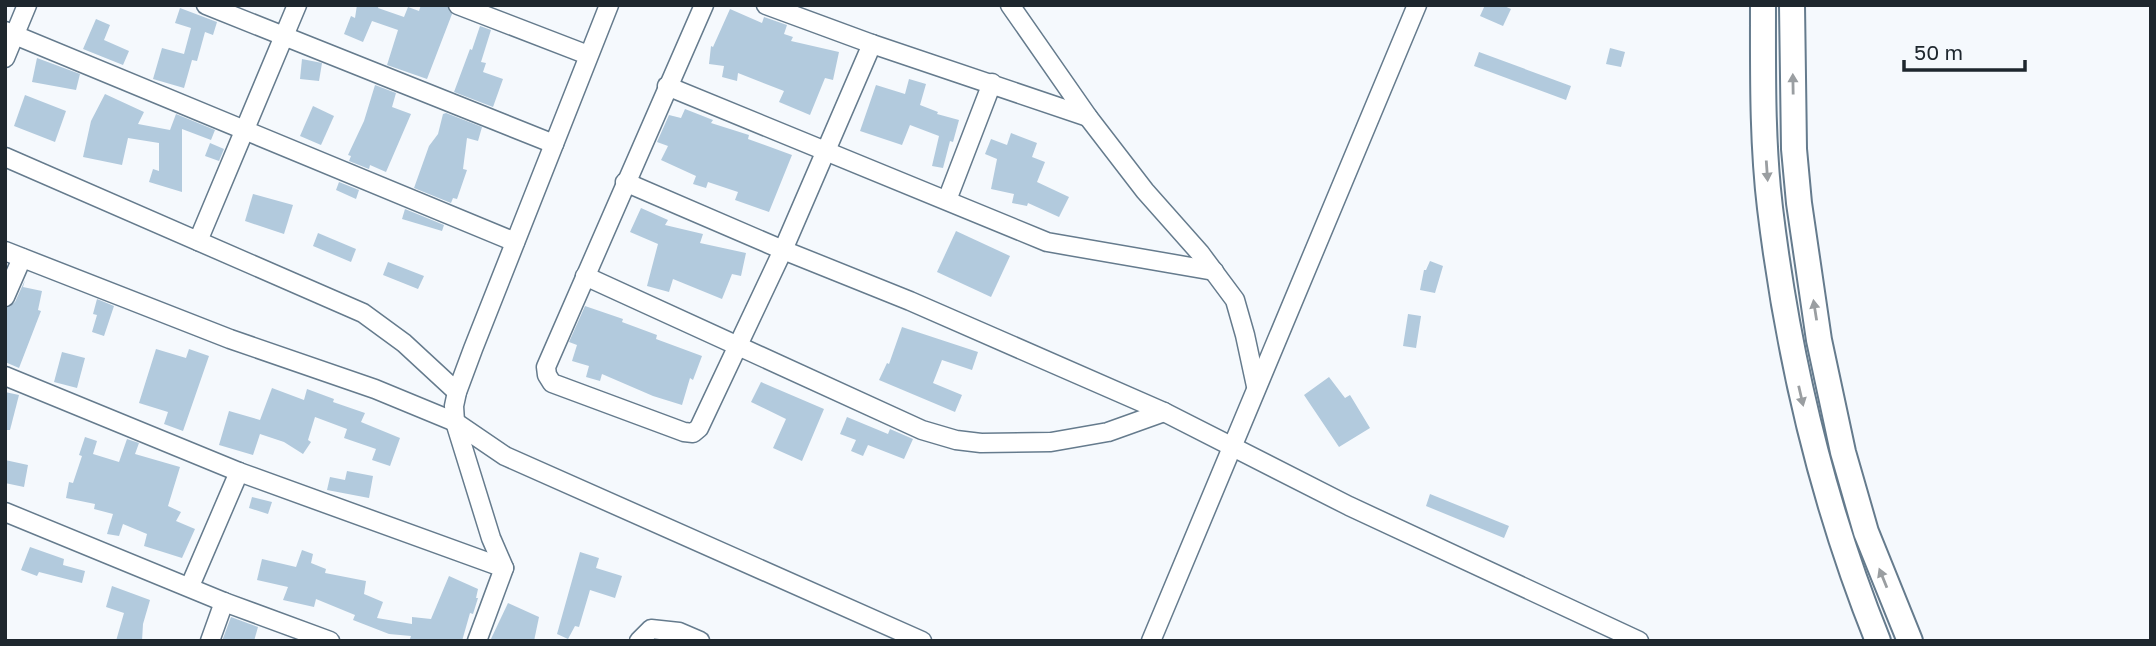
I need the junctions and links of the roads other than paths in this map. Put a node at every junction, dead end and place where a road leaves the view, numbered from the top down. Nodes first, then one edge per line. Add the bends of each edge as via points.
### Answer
1 (27, 5) edge
2 (205, 5) edge
3 (297, 5) edge
4 (458, 5) edge
5 (609, 5) edge
6 (704, 5) edge
7 (766, 5) edge
8 (1010, 5) edge
9 (1417, 5) edge
10 (1763, 5) edge
11 (1792, 5) edge
12 (10, 33) edge
13 (283, 36) junction
14 (873, 44) junction
15 (588, 55) junction
16 (5, 58) edge
17 (992, 83) junction
18 (667, 86) junction
19 (1088, 117) junction
20 (245, 130) junction
21 (554, 144) junction
22 (825, 150) junction
23 (5, 157) edge
24 (625, 182) junction
25 (947, 200) junction
26 (198, 241) junction
27 (516, 242) junction
28 (783, 250) junction
29 (13, 255) edge
30 (1214, 271) junction
31 (585, 276) junction
32 (5, 297) edge
33 (1819, 341) junction
34 (737, 344) junction
35 (1791, 348) junction
36 (5, 376) edge
37 (1256, 386) junction
38 (457, 392) junction
39 (1164, 412) junction
40 (455, 422) junction
41 (1232, 448) junction
42 (239, 472) junction
43 (5, 512) edge
44 (504, 568) junction
45 (190, 586) junction
46 (224, 601) junction
47 (210, 641) edge
48 (330, 641) edge
49 (477, 641) edge
50 (639, 641) edge
51 (700, 641) edge
52 (922, 641) edge
53 (1151, 641) edge
54 (1639, 641) edge
55 (1878, 641) edge
56 (1910, 641) edge

1 - 12 street
2 - 13 street
3 - 13 street
4 - 15 street
5 - 15 street
6 - 18 street
7 - 14 street
8 - 19 street
9 - 37 street
10 -> 35 main road via 1770,206
33 -> 11 main road via 1794,149
12 - 16 street
12 - 20 street
13 - 20 street
13 - 21 street
14 - 17 street
14 - 22 street
15 - 21 street
17 - 19 street
17 - 25 street
18 - 22 street
18 - 24 street
19 - 30 street
20 - 26 street
20 - 27 street
21 - 27 street
22 - 25 street
22 - 28 street
23 - 26 street
24 - 28 street
24 - 31 street
25 - 30 street via 1047,242
26 - 38 street via 363,313
27 - 38 street
28 - 34 street
28 - 39 street via 910,300
29 - 32 street
29 - 40 street
30 - 37 street via 1235,300
31 - 34 street
31 - 34 street via 550,357 547,375 552,383 693,433
33 - 35 main road
56 -> 33 main road via 1866,532
34 - 39 street via 922,430 956,440 1051,442 1108,432
35 -> 55 main road via 1841,541
36 - 42 street
37 - 41 street
38 - 40 street
39 - 41 street
40 - 44 street
40 - 52 street via 505,456
41 - 53 street
41 - 54 street
42 - 44 street
42 - 45 street
43 - 45 street
44 - 49 street
45 - 46 street
46 - 47 street
46 - 48 street
50 - 51 street via 651,629 679,632

